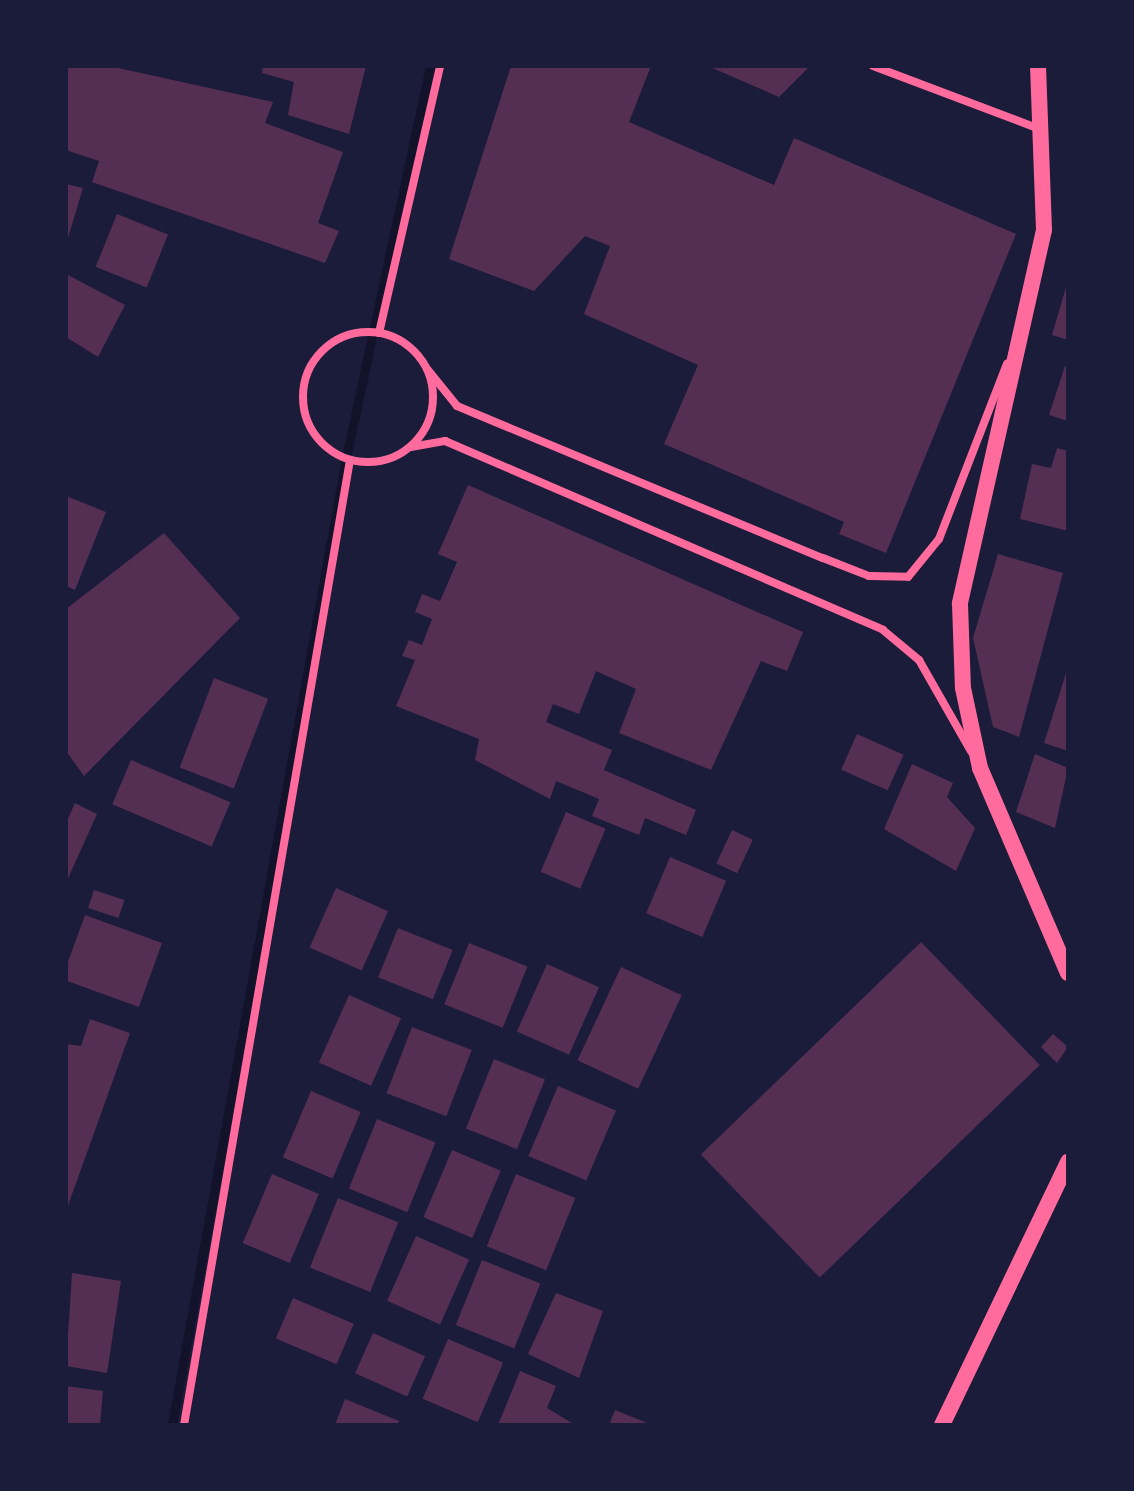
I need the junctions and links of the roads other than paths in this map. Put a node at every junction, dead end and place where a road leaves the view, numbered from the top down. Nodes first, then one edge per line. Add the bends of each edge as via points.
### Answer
1 (440, 66) edge
2 (873, 66) edge
3 (1038, 66) edge
4 (1040, 129) junction
5 (1026, 314) junction
6 (379, 333) junction
7 (428, 370) junction
8 (411, 447) junction
9 (350, 460) junction
10 (980, 768) junction
11 (1068, 973) edge
12 (1068, 1162) edge
13 (184, 1425) edge
14 (942, 1425) edge

1 - 6 street
2 - 4 street
3 - 4 main road
4 - 5 main road via 1044,230
5 - 7 street via 939,539 908,577 869,576 834,563 457,406
5 - 10 main road via 960,604 963,688
6 - 7 street via 416,353
6 - 9 street via 336,340 319,353 302,393 315,435
7 - 8 street via 432,412
8 - 9 street via 373,462
8 - 10 street via 445,441 883,630 919,660
9 - 13 street
10 - 11 main road
12 - 14 main road

